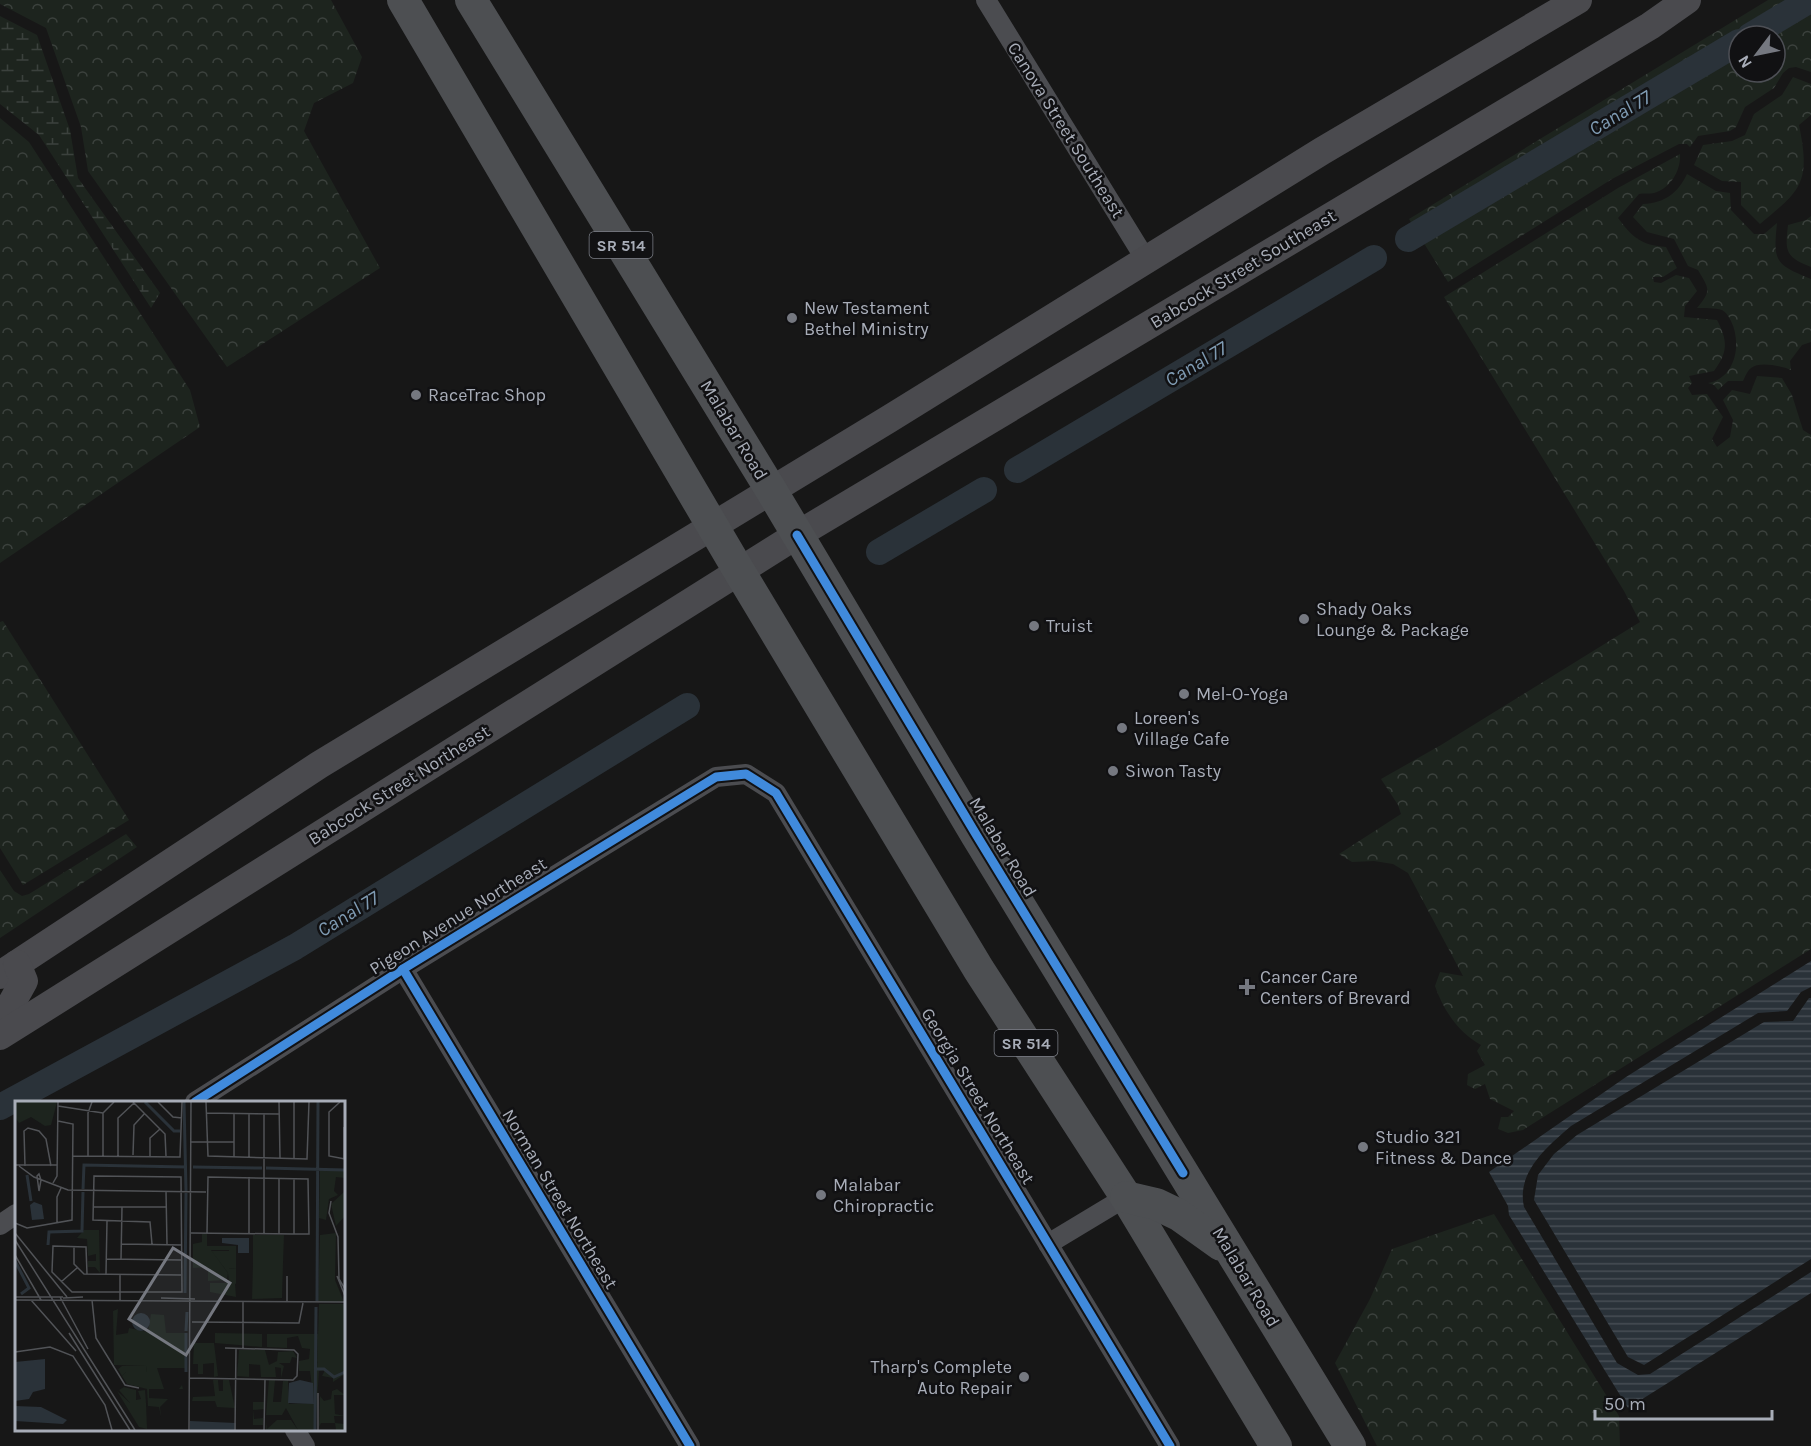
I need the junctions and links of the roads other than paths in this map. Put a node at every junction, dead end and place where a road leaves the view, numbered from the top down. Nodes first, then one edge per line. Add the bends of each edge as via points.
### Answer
1 (403, 0) edge
2 (471, 0) edge
3 (986, 0) edge
4 (1578, 0) edge
5 (1687, 0) edge
6 (1146, 260) junction
7 (771, 490) junction
8 (713, 525) junction
9 (798, 535) junction
10 (739, 571) junction
11 (746, 774) joint
12 (9, 969) edge
13 (403, 969) junction
14 (0, 1024) edge
15 (0, 1036) edge
16 (197, 1101) edge
17 (1126, 1197) junction
18 (15, 1215) edge
19 (0, 1225) edge
20 (1048, 1244) junction
21 (1232, 1253) junction
22 (297, 1431) edge
23 (305, 1446) edge
24 (690, 1446) edge
25 (1170, 1446) edge
26 (1276, 1446) edge
27 (1350, 1446) edge

1 - 8 main road, SR 514
2 - 7 main road, Malabar Road / SR 514
3 - 6 street, Canova Street Southeast
4 - 6 main road
5 - 9 main road, Babcock Street Southeast via 1650,26
6 - 7 main road
7 - 8 main road
7 - 9 main road, Malabar Road / SR 514
8 - 10 main road, SR 514
8 - 12 main road via 319,765
9 - 10 main road, Babcock Street Northeast
9 - 21 main road, Malabar Road / SR 514
10 - 15 main road, Babcock Street Northeast
10 - 17 main road, SR 514 via 979,970
11 - 13 street, Pigeon Avenue Northeast via 716,777
11 - 20 street, Georgia Street Northeast via 776,793
12 - 14 main road via 24,981
13 - 16 street, Pigeon Avenue Northeast
13 - 24 street, Norman Street Northeast
17 - 20 street
17 - 21 main road via 1156,1204 1179,1215
17 - 26 main road, SR 514
18 - 19 street
20 - 25 street, Georgia Street Northeast
21 - 27 main road, Malabar Road / SR 514
22 - 23 street

